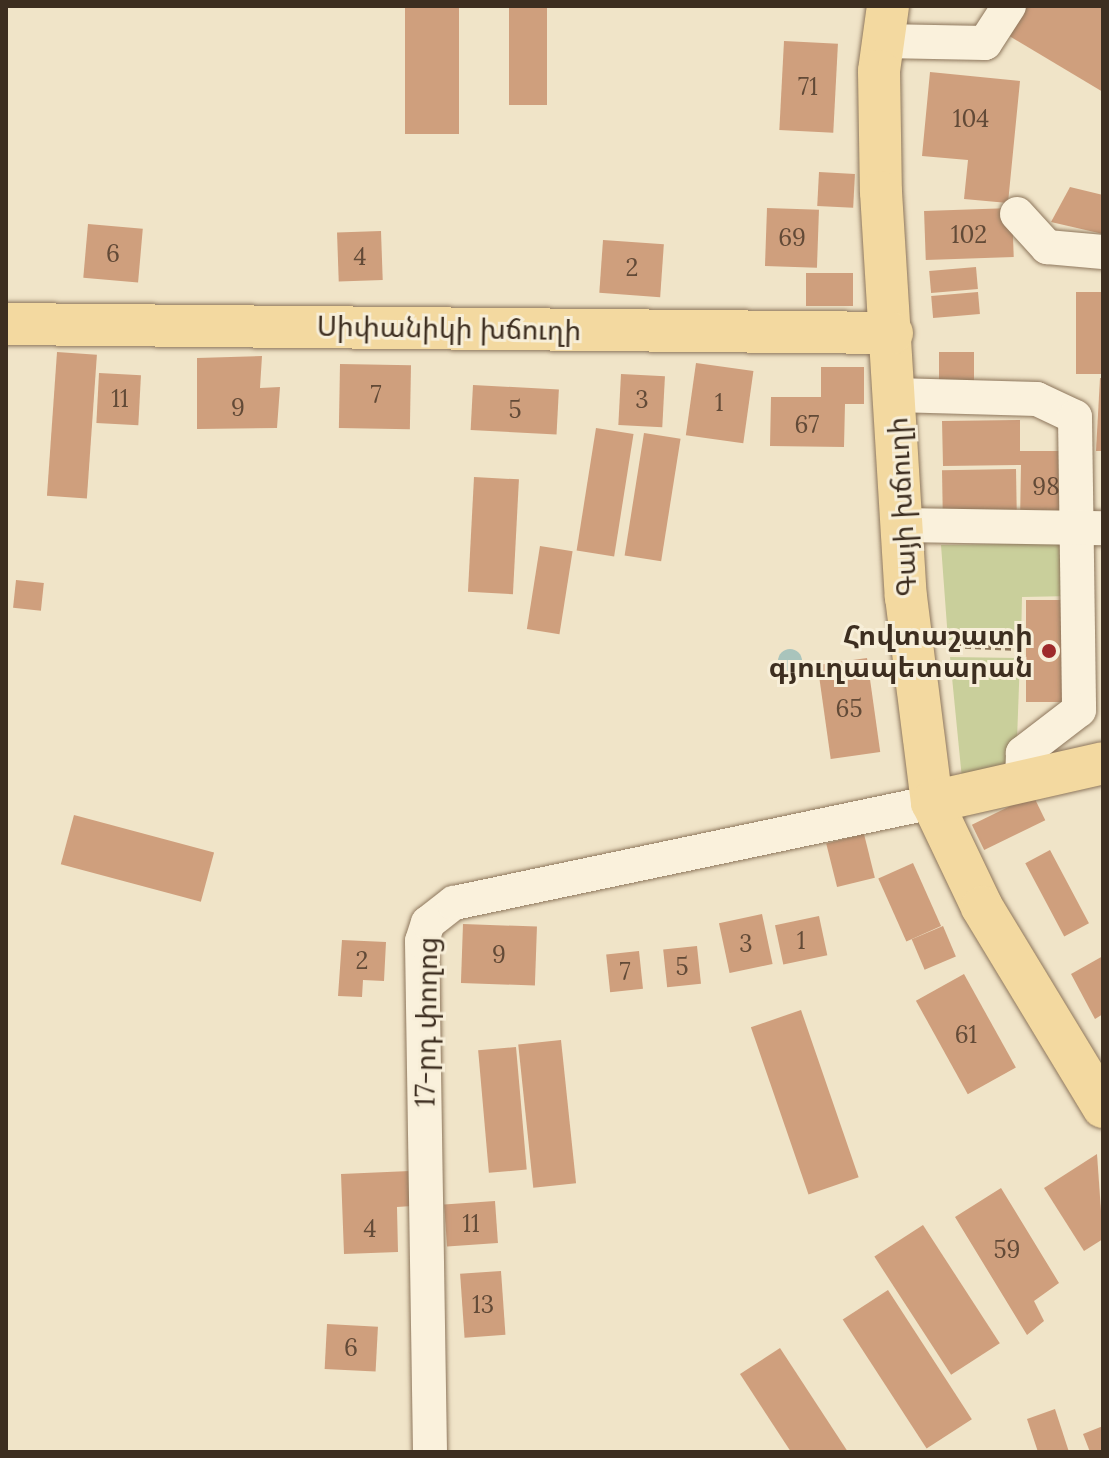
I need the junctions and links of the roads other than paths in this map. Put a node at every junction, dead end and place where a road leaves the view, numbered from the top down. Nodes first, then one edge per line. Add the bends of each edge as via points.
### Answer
1 (1009, 6) edge
2 (886, 24) edge
3 (1017, 214) dead end
4 (1103, 252) edge
5 (6, 324) edge
6 (892, 333) junction
7 (895, 395) junction
8 (902, 525) junction
9 (1090, 528) edge
10 (1103, 763) edge
11 (1022, 782) junction
12 (932, 802) junction
13 (1103, 1107) edge
14 (430, 1452) edge

1 - 2 street via 985,43
2 - 6 main road, Գայի խճուղի via 881,192
3 - 4 street via 1047,247
5 - 6 main road, Սիփանիկի խճուղի
6 - 7 main road, Գայի խճուղի
7 - 8 main road, Գայի խճուղի
7 - 9 street via 1037,399 1075,417
8 - 9 street
8 - 12 main road, Գայի խճուղի
9 - 11 street via 1079,710 1023,753
10 - 11 main road
11 - 12 main road
12 - 13 main road, Գայի խճուղի via 982,907
12 - 14 street, 17-րդ փողոց via 454,903 428,923 422,941

